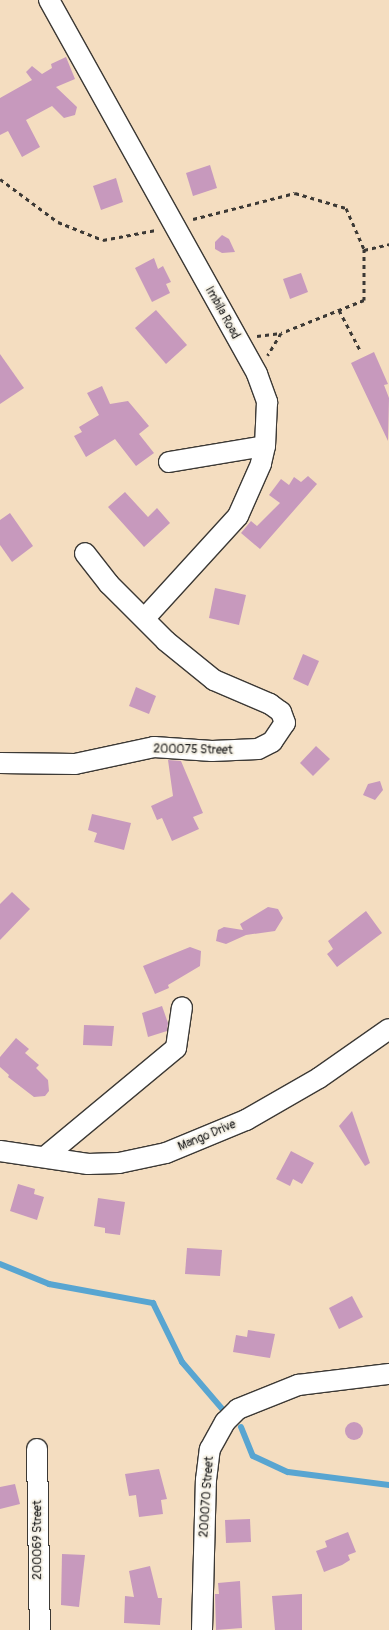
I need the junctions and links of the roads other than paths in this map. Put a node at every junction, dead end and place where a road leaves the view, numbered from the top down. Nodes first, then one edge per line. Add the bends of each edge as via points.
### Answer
1 (49, 0) edge
2 (265, 446) junction
3 (169, 462) dead end
4 (85, 553) dead end
5 (145, 618) junction
6 (0, 763) edge
7 (182, 1007) dead end
8 (389, 1029) edge
9 (0, 1151) edge
10 (46, 1156) junction
11 (389, 1374) edge
12 (37, 1449) dead end
13 (40, 1630) edge
14 (202, 1630) edge

1 - 2 street, Imbila Road via 257,374 267,402
2 - 3 street
2 - 5 street, Imbila Road via 255,480 238,516
4 - 5 street via 109,584
5 - 6 street, 200075 Street via 166,642 207,675 281,712 285,722 272,742 258,749 212,751 154,747 75,764
7 - 10 street via 176,1048
8 - 10 street, Mango Drive via 319,1078 246,1120 166,1153 119,1164 88,1164
9 - 10 street, Mango Drive
11 - 14 street, 200070 Street via 298,1385 238,1409 225,1422 210,1449 206,1480
12 - 13 street, 200069 Street

